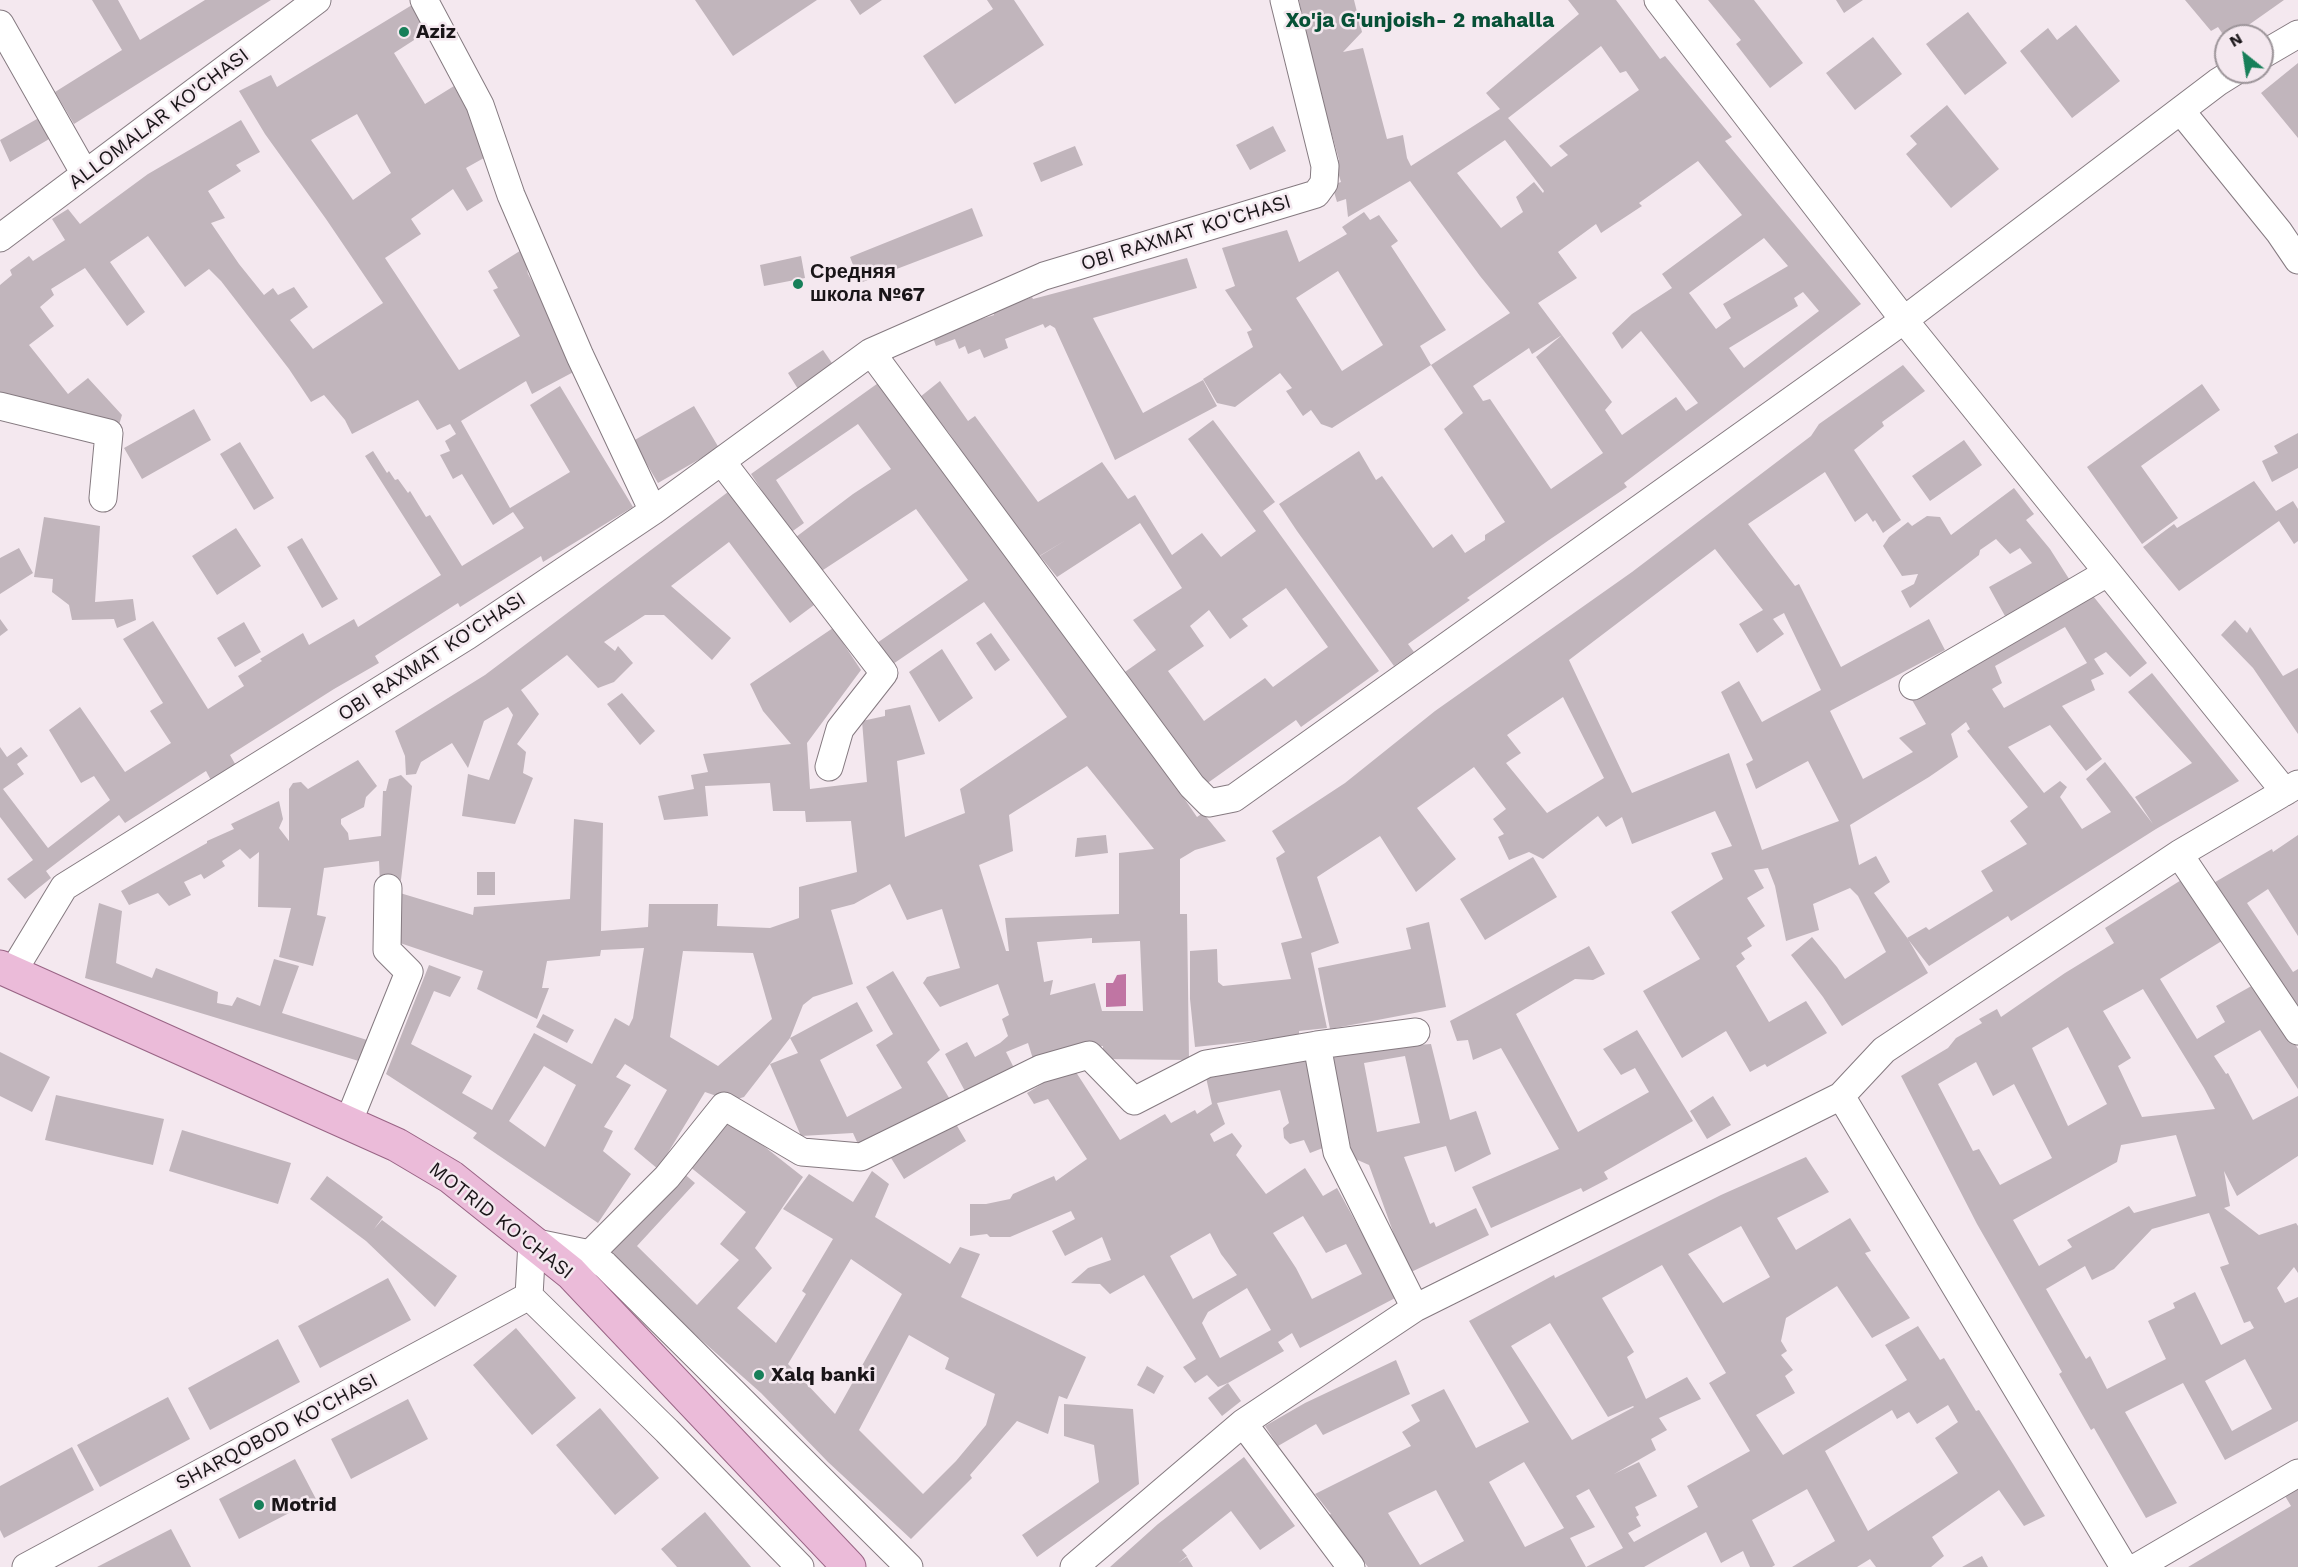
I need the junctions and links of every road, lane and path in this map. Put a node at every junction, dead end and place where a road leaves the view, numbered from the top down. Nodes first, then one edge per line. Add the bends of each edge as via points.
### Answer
1 (317, 0) edge
2 (424, 0) edge
3 (1284, 0) edge
4 (1658, 0) edge
5 (0, 24) edge
6 (2298, 34) edge
7 (2274, 49) edge
8 (2218, 84) edge
9 (2181, 111) junction
10 (85, 174) junction
11 (0, 238) edge
12 (2298, 260) edge
13 (1904, 320) junction
14 (871, 352) junction
15 (0, 406) edge
16 (722, 462) junction
17 (103, 498) dead end
18 (653, 511) junction
19 (2107, 573) junction
20 (1913, 686) dead end
21 (829, 766) dead end
22 (2292, 788) edge
23 (2179, 854) junction
24 (388, 888) dead end
25 (6, 970) edge
26 (2298, 1031) edge
27 (1416, 1032) dead end
28 (1317, 1045) junction
29 (1841, 1096) junction
30 (348, 1123) junction
31 (532, 1242) junction
32 (580, 1264) junction
33 (529, 1296) junction
34 (1414, 1308) junction
35 (1243, 1423) junction
36 (2298, 1473) edge
37 (26, 1567) edge
38 (800, 1567) edge
39 (849, 1567) edge
40 (909, 1567) edge
41 (1074, 1567) edge
42 (1351, 1567) edge
43 (2124, 1567) edge
44 (2137, 1567) edge

1 - 10 street, ALLOMALAR KO'CHASI
2 - 18 street via 480,105 511,195 580,356
3 - 14 street, OBI RAXMAT KO'CHASI via 1325,166 1324,183 1316,194 1044,276
4 - 13 street
5 - 10 street
6 - 7 street
8 - 9 street
9 - 12 street
9 - 13 street
10 - 11 street, ALLOMALAR KO'CHASI
13 - 14 street via 1234,798 1209,803 1184,776
13 - 19 street
14 - 16 street, OBI RAXMAT KO'CHASI
15 - 17 street via 109,434
16 - 18 street, OBI RAXMAT KO'CHASI
16 - 21 street via 884,674 840,729
18 - 25 street, OBI RAXMAT KO'CHASI via 467,636 64,887
19 - 20 street
19 - 22 street
22 - 23 street
23 - 26 street
23 - 29 street via 1884,1050
24 - 30 street via 387,950 409,972
25 - 30 main road, MOTRID KO'CHASI
27 - 28 street
28 - 32 street via 1206,1064 1134,1101 1089,1055 1040,1069 861,1157 802,1152 724,1106 667,1177
28 - 34 street via 1337,1152
29 - 34 street
29 - 43 street
30 - 31 main road, MOTRID KO'CHASI via 397,1145 451,1177
31 - 32 main road, MOTRID KO'CHASI
31 - 33 street
32 - 39 main road, MOTRID KO'CHASI
32 - 40 street via 605,1265
33 - 37 street, SHARQOBOD KO'CHASI
33 - 38 street
34 - 35 street
35 - 41 street
35 - 42 street
36 - 44 street

